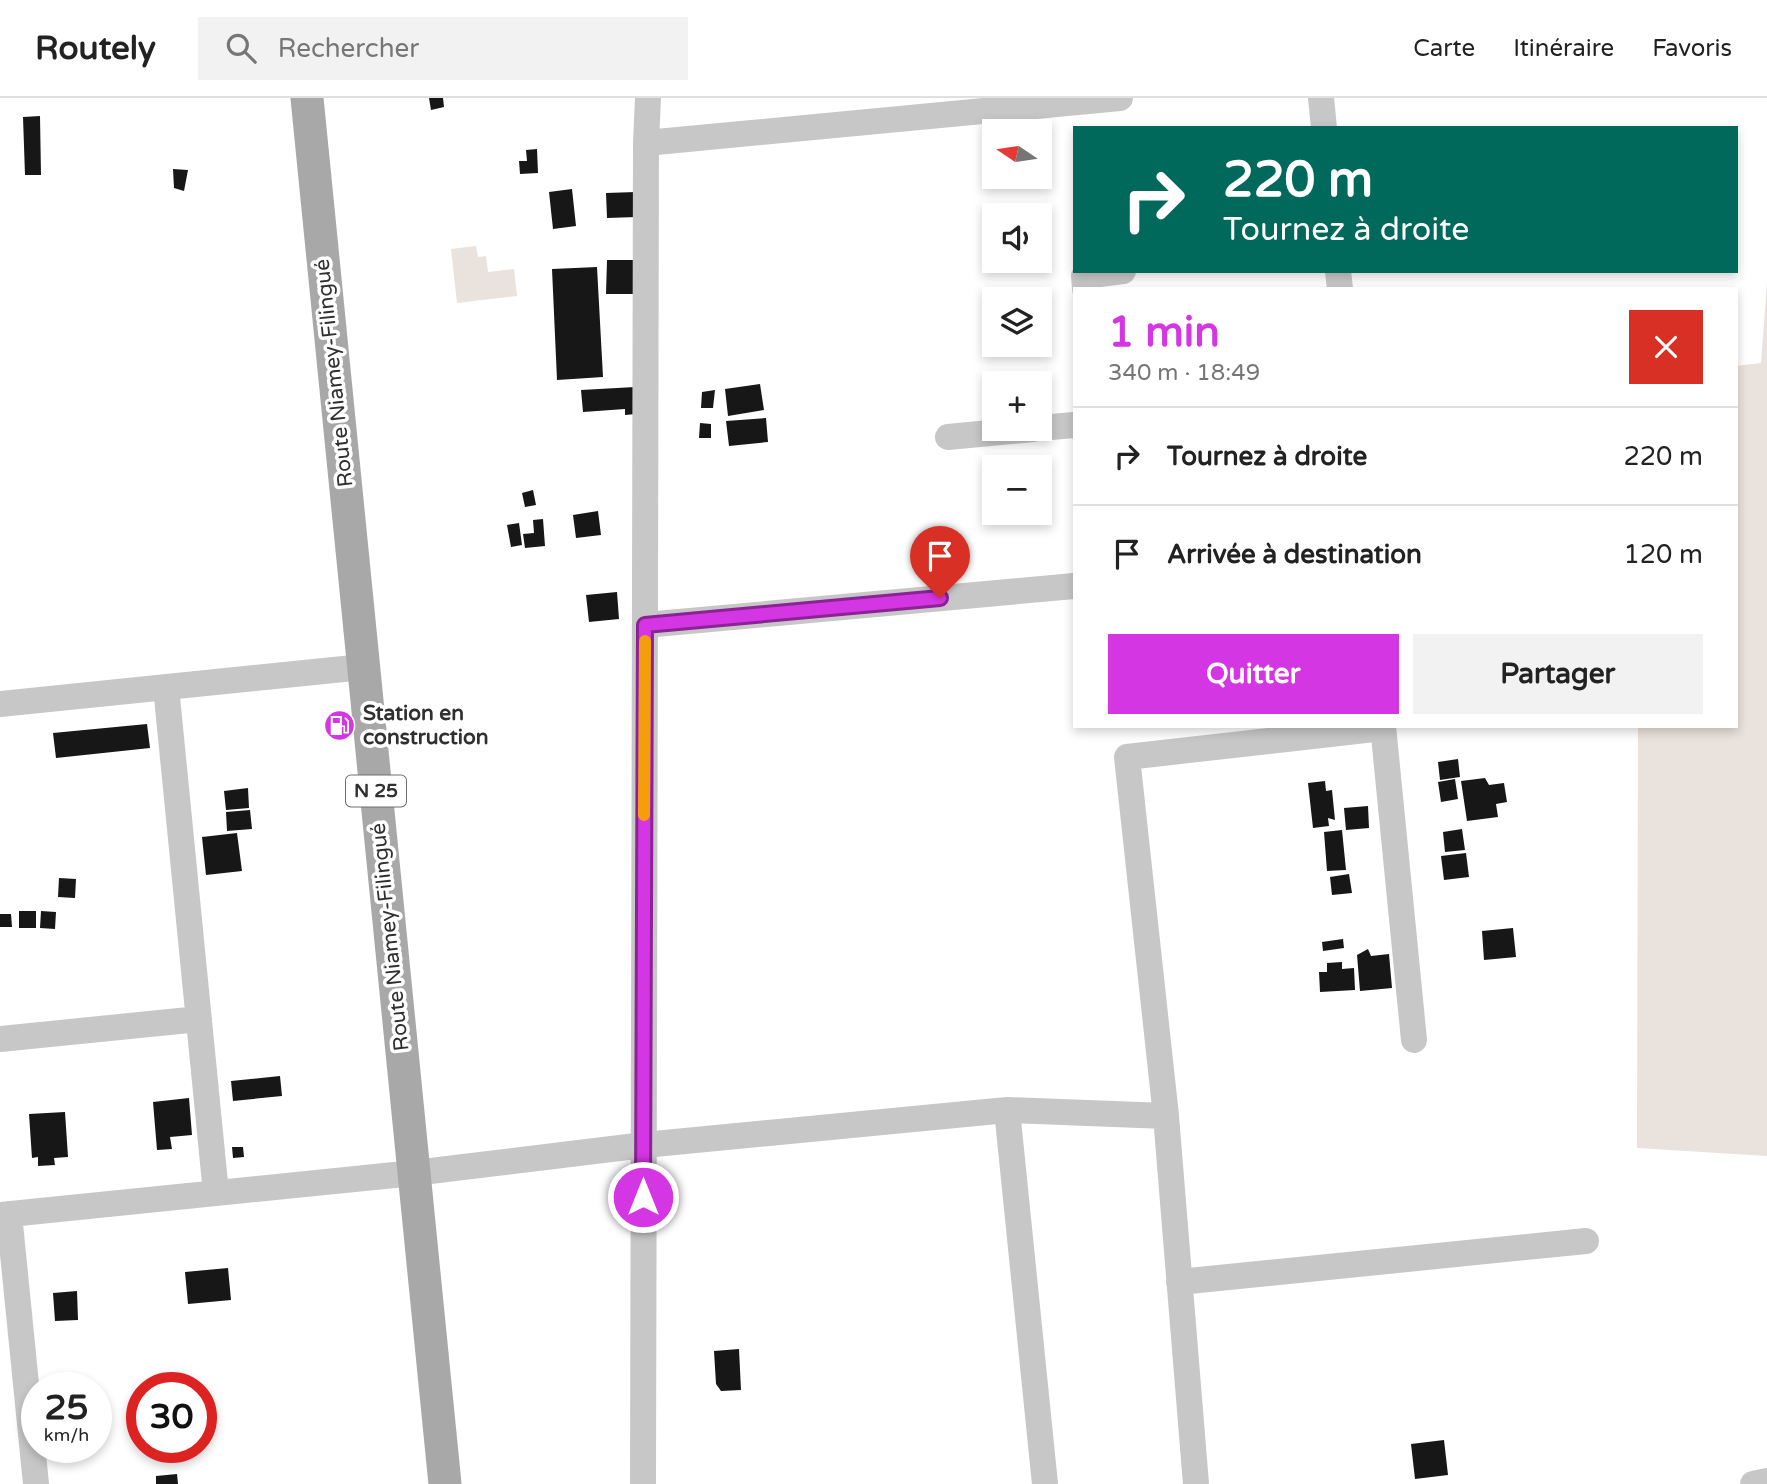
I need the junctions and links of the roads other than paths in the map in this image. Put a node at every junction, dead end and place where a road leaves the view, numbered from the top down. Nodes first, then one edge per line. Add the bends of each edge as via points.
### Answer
1 (307, 98) edge
2 (648, 98) edge
3 (1120, 98) edge
4 (1321, 98) edge
5 (1065, 101) edge
6 (908, 108) edge
7 (1324, 126) edge
8 (646, 143) junction
9 (1108, 273) edge
10 (1085, 287) edge
11 (1073, 425) edge
12 (1052, 427) edge
13 (982, 434) edge
14 (948, 437) dead end
15 (1073, 586) edge
16 (645, 625) junction
17 (363, 667) junction
18 (166, 687) junction
19 (0, 704) edge
20 (1374, 728) edge
21 (1383, 728) edge
22 (199, 1019) junction
23 (0, 1039) edge
24 (1414, 1040) dead end
25 (1007, 1110) junction
26 (1166, 1116) junction
27 (644, 1145) junction
28 (414, 1172) junction
29 (216, 1193) junction
30 (5, 1214) edge
31 (1586, 1241) dead end
32 (1180, 1282) junction
33 (1767, 1481) edge
34 (36, 1484) edge
35 (445, 1484) edge
36 (643, 1484) edge
37 (1045, 1484) edge
38 (1196, 1484) edge
39 (1753, 1484) edge

1 - 17 main road, Route Niamey-Filingué / N 25
2 - 8 street
3 - 5 street
4 - 7 street
5 - 6 street
6 - 8 street
8 - 16 street
9 - 10 street via 1084,276
11 - 12 street
13 - 14 street
15 - 16 street
16 - 27 street
17 - 18 street
17 - 28 main road, Route Niamey-Filingué / N 25
18 - 19 street
18 - 22 street
20 - 26 street via 1127,757
21 - 24 street
22 - 23 street
22 - 29 street
25 - 26 street
25 - 27 street
25 - 37 street
26 - 32 street
27 - 28 street
27 - 36 street
28 - 29 street
28 - 35 main road, Route Niamey-Filingué / N 25
29 - 30 street
30 - 34 street
31 - 32 street
32 - 38 street
33 - 39 street

